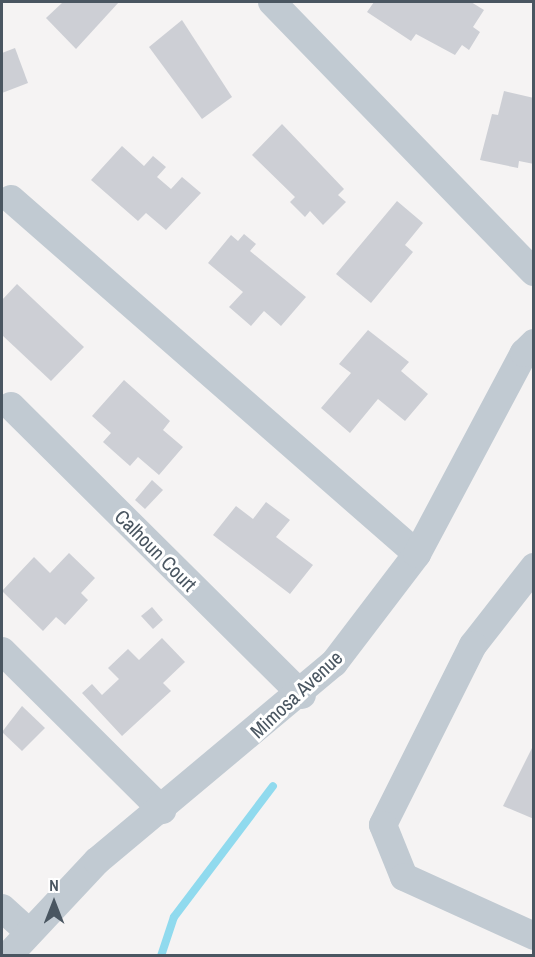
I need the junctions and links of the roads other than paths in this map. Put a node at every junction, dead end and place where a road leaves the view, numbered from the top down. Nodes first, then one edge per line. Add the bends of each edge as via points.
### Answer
1 (272, 2) edge
2 (11, 199) dead end
3 (534, 272) edge
4 (534, 343) edge
5 (11, 406) dead end
6 (417, 554) junction
7 (534, 567) edge
8 (2, 651) edge
9 (302, 695) junction
10 (162, 810) junction
11 (2, 908) edge
12 (29, 932) junction
13 (534, 936) edge
14 (8, 956) edge

1 - 3 street
2 - 6 street
4 - 6 street, Mimosa Avenue via 524,352
5 - 9 street, Calhoun Court
6 - 9 street, Mimosa Avenue via 334,663
7 - 13 street via 473,645 383,825 404,877
8 - 10 street
9 - 10 street, Mimosa Avenue
10 - 12 street, Mimosa Avenue via 97,861
11 - 12 street
12 - 14 street, Mimosa Avenue

